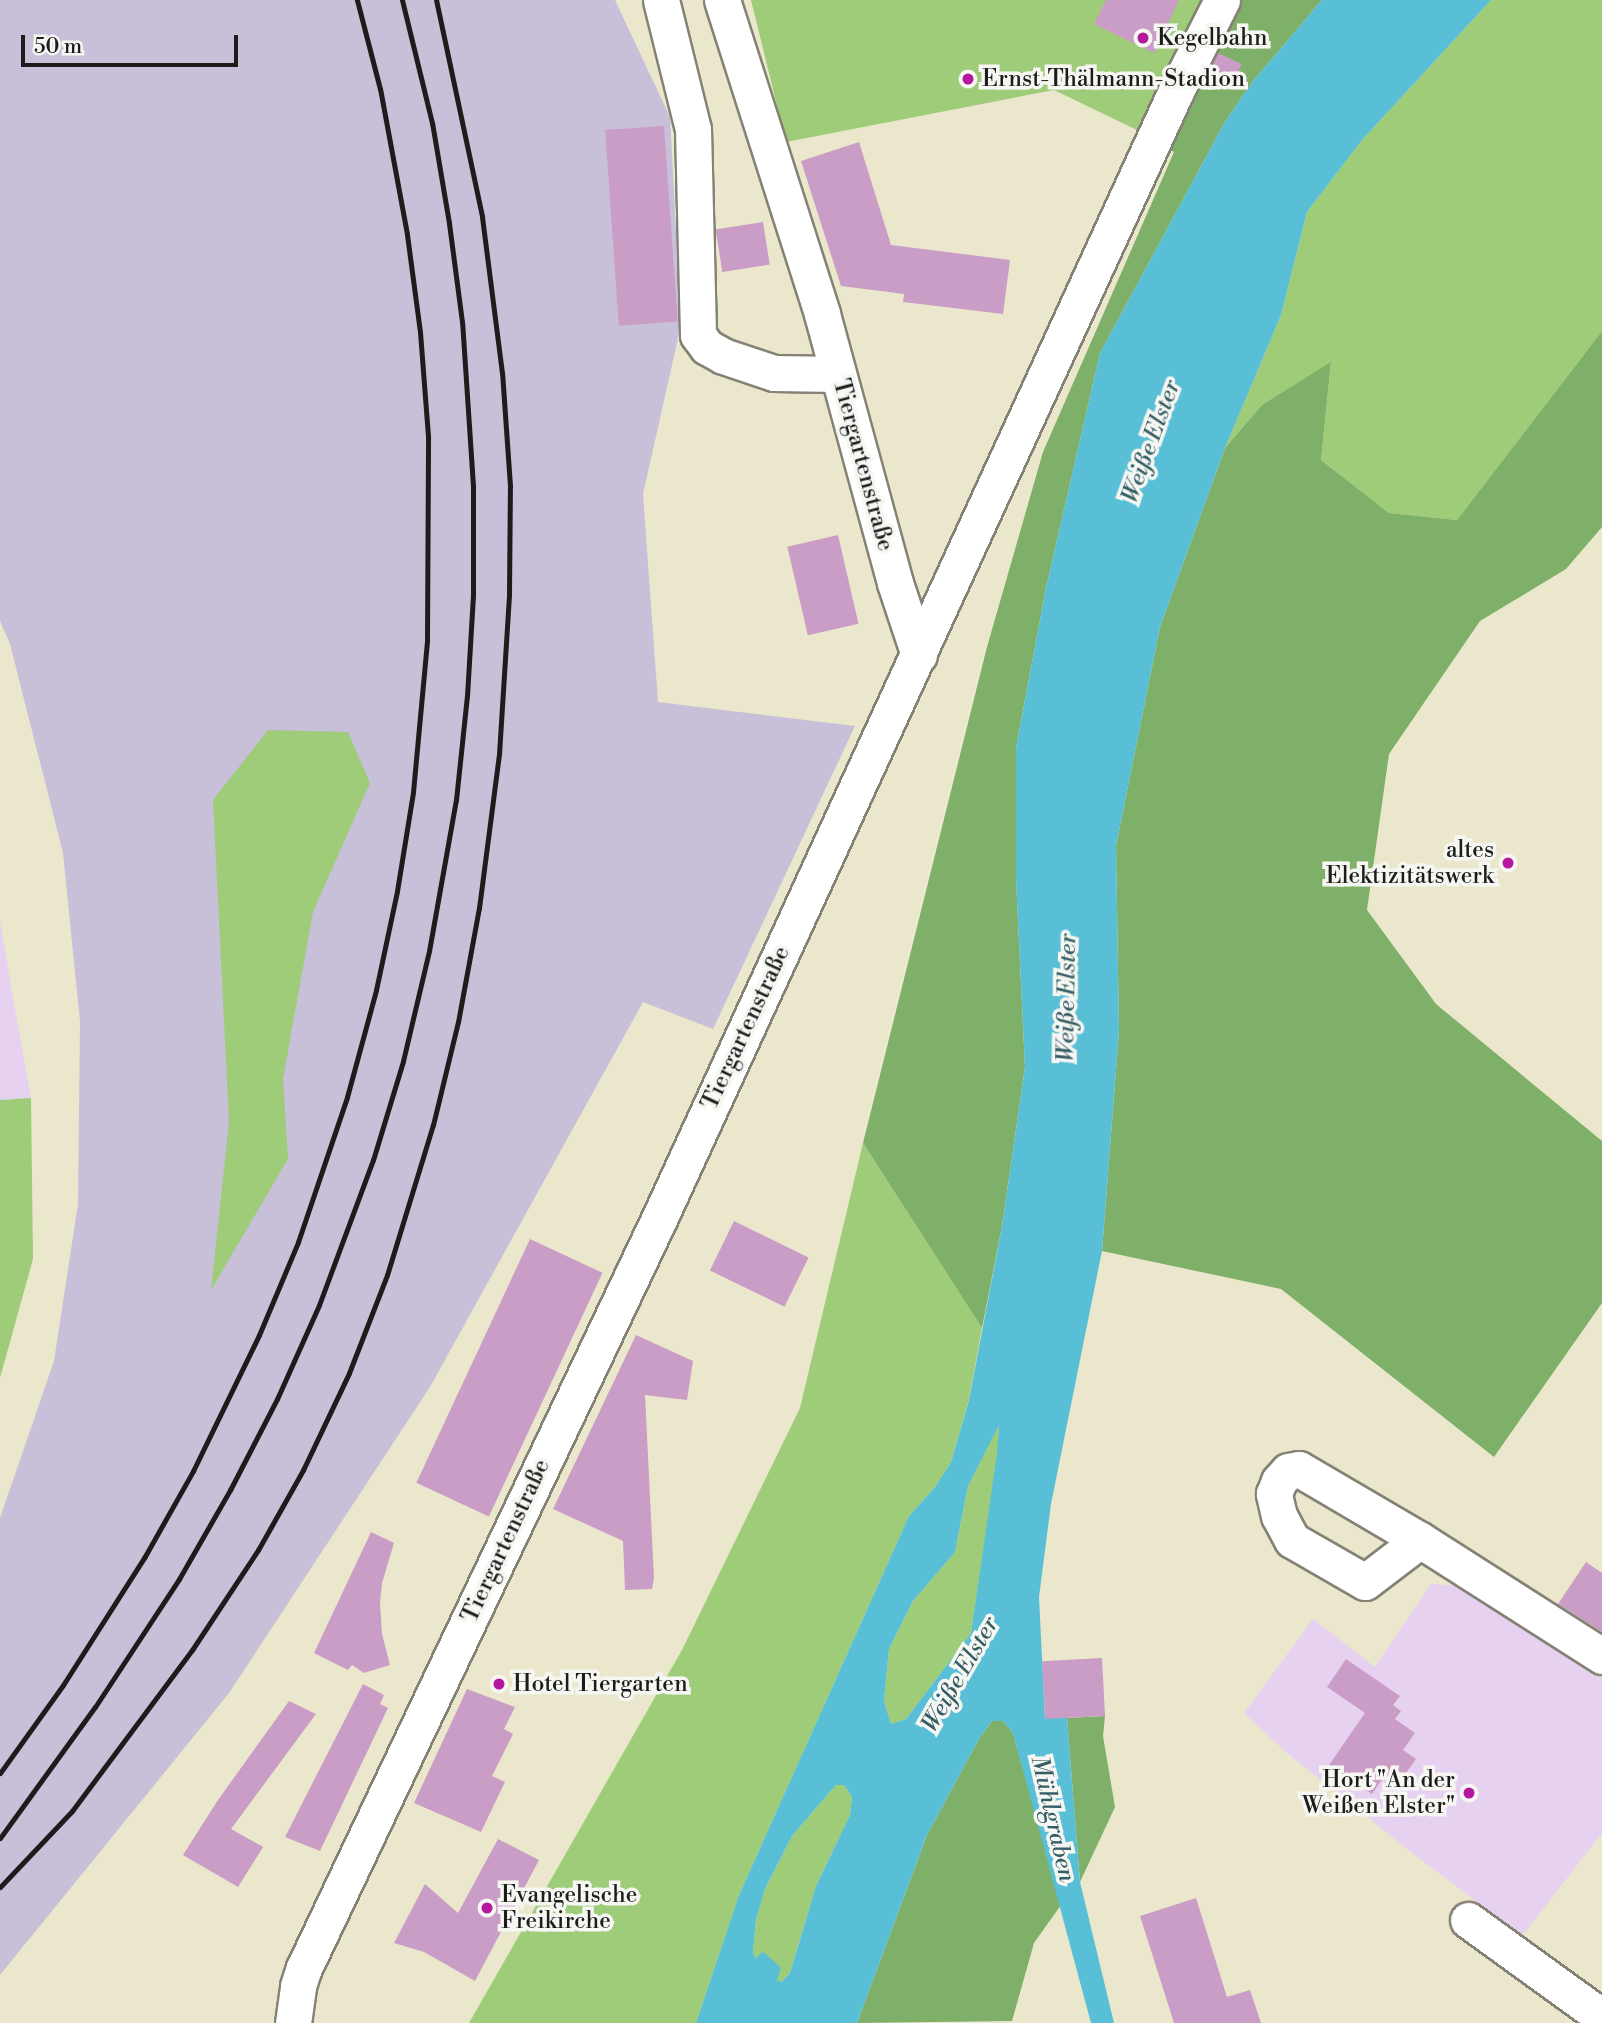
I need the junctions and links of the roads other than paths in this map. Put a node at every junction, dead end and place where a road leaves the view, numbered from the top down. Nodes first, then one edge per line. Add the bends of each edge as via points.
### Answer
1 (661, 0) edge
2 (722, 0) edge
3 (1223, 0) edge
4 (838, 374) junction
5 (919, 655) junction
6 (1420, 1540) dead end
7 (1602, 1656) edge
8 (1468, 1920) dead end
9 (1602, 2017) edge
10 (293, 2023) edge

1 - 4 street via 693,129 698,335 723,356 774,373
2 - 4 street, Tiergartenstraße
3 - 5 street via 1176,91
4 - 5 street, Tiergartenstraße
5 - 10 street, Tiergartenstraße via 660,1217 304,1968
6 - 7 street
8 - 9 street

